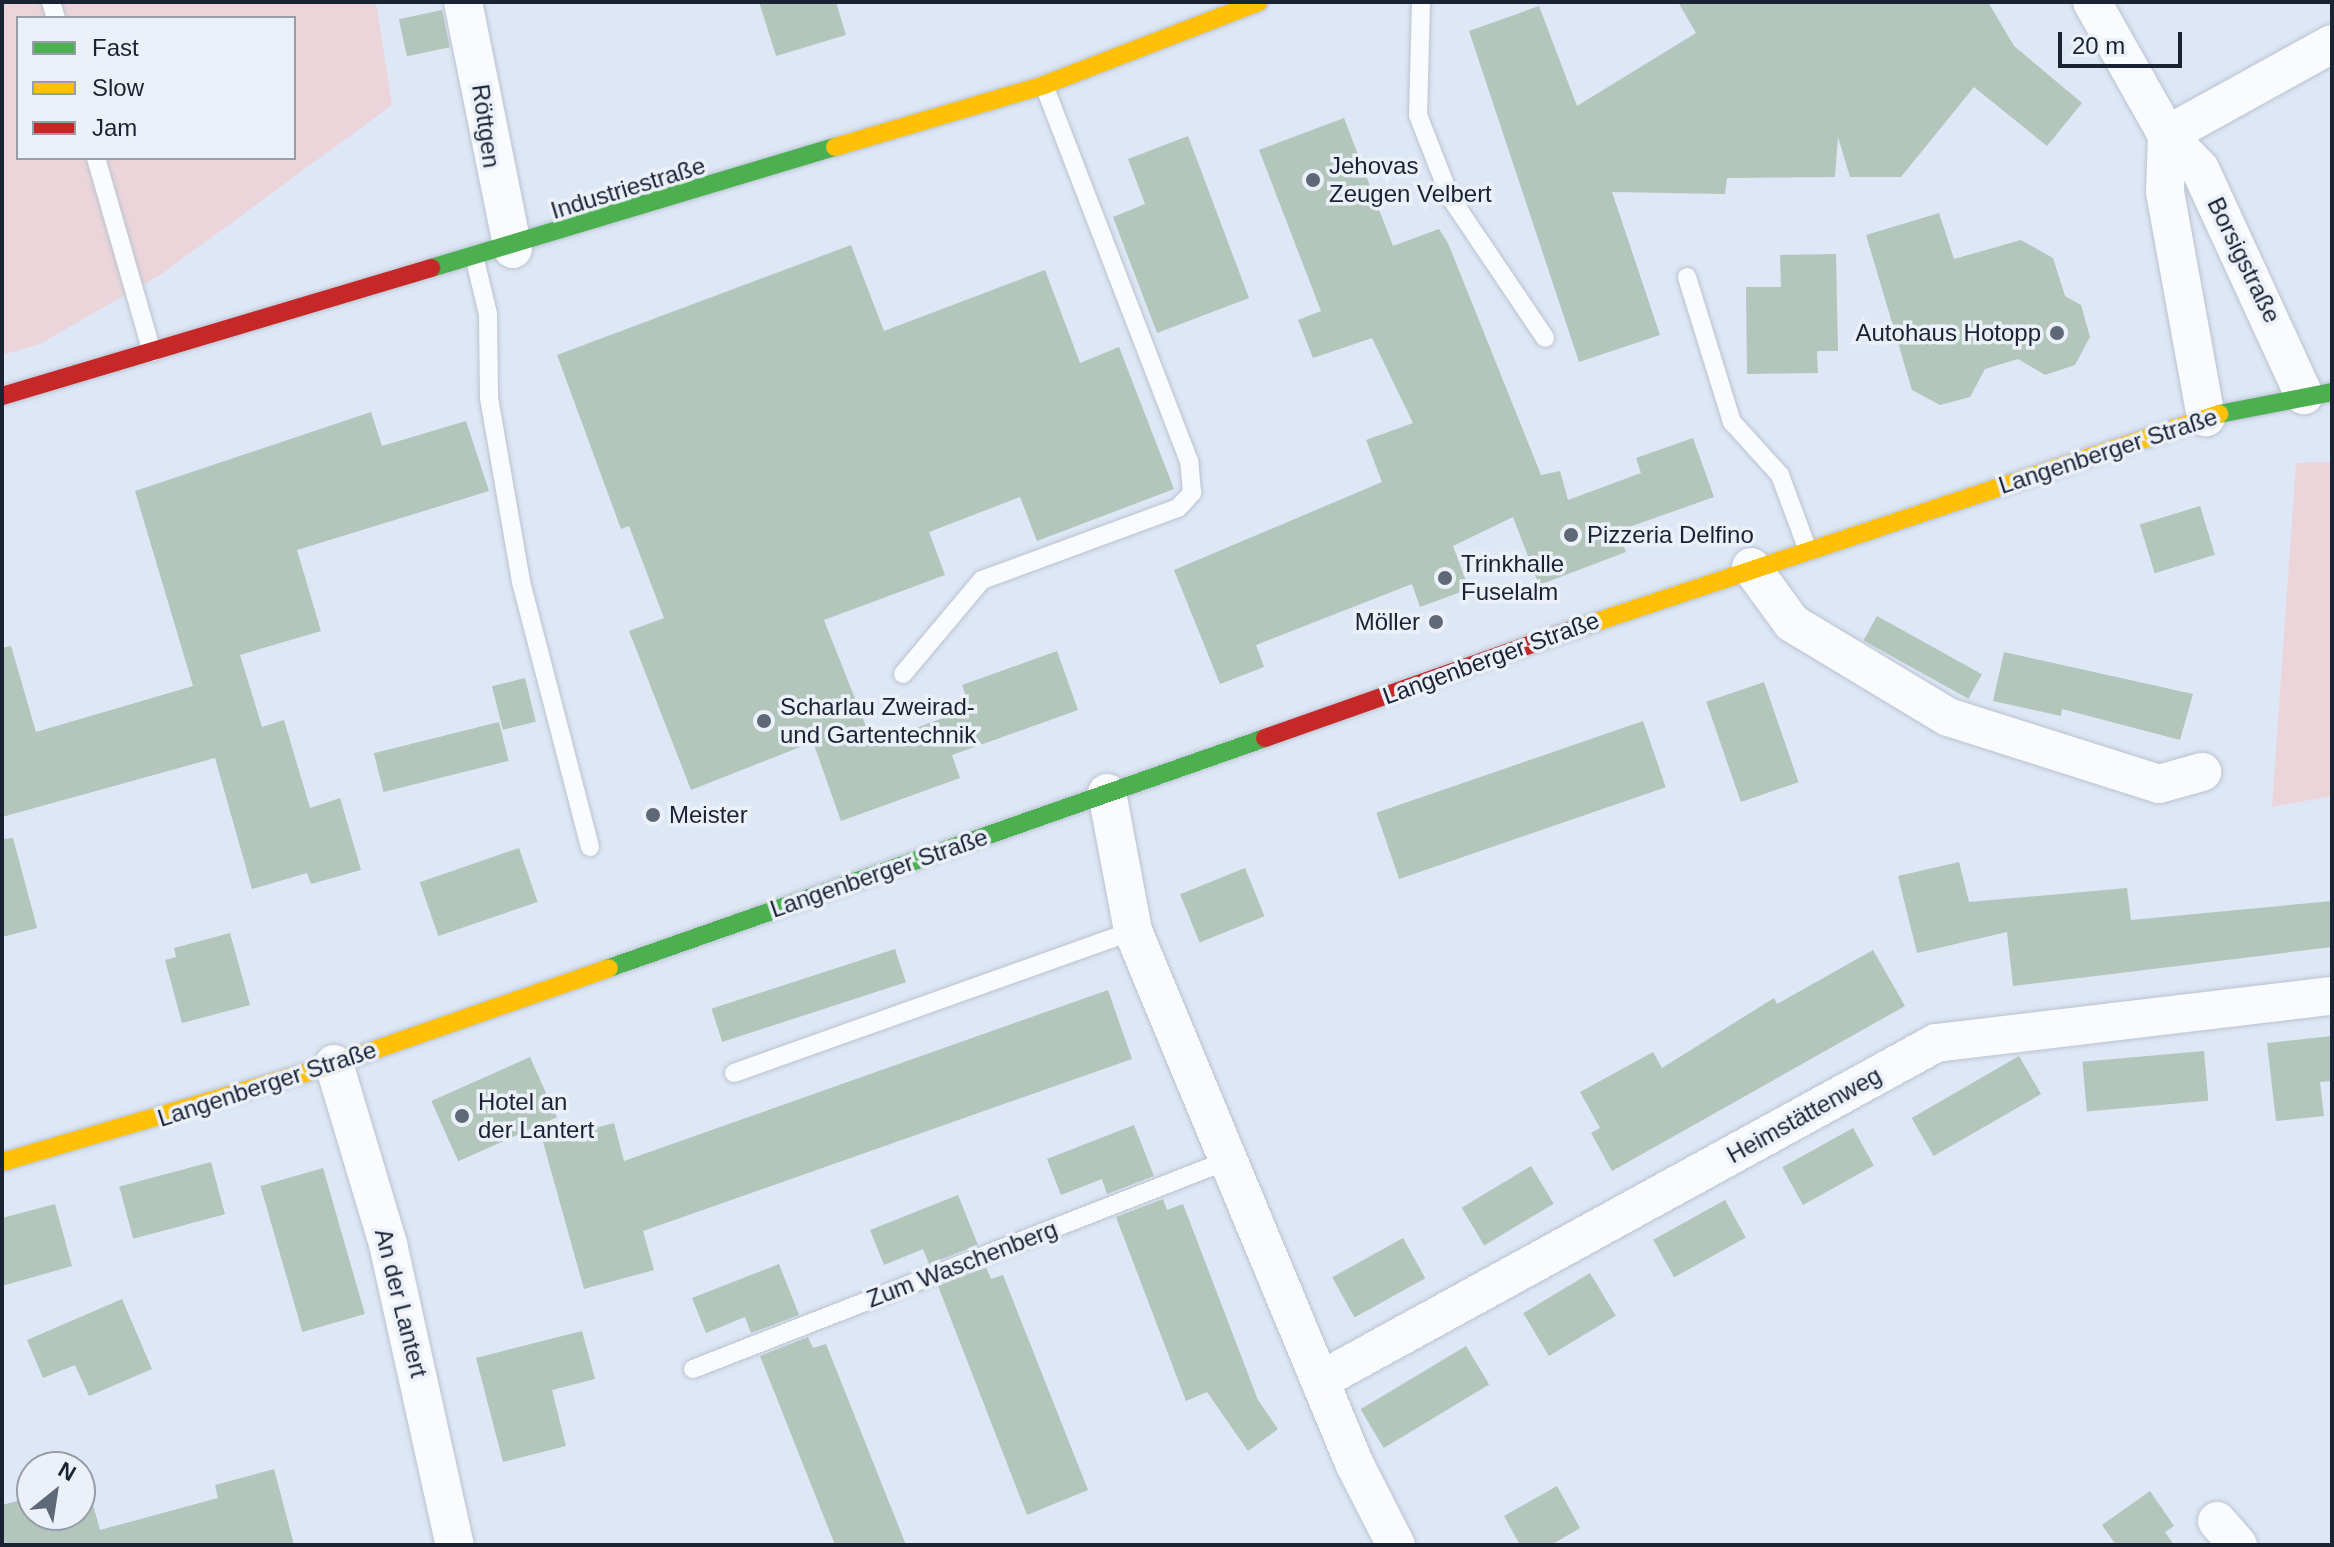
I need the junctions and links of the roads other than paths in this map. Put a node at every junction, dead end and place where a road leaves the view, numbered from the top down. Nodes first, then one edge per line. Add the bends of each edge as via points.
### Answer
1 (463, 2) edge
2 (1259, 2) edge
3 (1421, 2) edge
4 (2092, 2) edge
5 (2332, 44) edge
6 (1044, 85) junction
7 (2167, 135) junction
8 (97, 160) edge
9 (513, 249) junction
10 (475, 260) junction
11 (1687, 277) dead end
12 (1545, 338) dead end
13 (153, 355) junction
14 (2318, 393) edge
15 (2, 396) edge
16 (2206, 417) junction
17 (1807, 548) junction
18 (1751, 567) junction
19 (903, 674) dead end
20 (2202, 772) dead end
21 (1107, 793) junction
22 (590, 847) dead end
23 (1133, 931) junction
24 (2332, 996) edge
25 (334, 1064) junction
26 (734, 1073) dead end
27 (1231, 1159) junction
28 (2, 1162) edge
29 (693, 1369) dead end
30 (1321, 1380) junction
31 (455, 1545) edge
32 (1396, 1545) edge

1 - 9 street, Röttgen
2 - 6 main road, Industriestraße
3 - 12 lane via 1418,115 1450,197
4 - 7 street, Borsigstraße
5 - 7 street
6 - 9 main road, Industriestraße
6 - 19 lane via 1189,461 1192,493 1178,508 982,580
7 - 14 street, Borsigstraße via 2200,169
7 - 16 street, Borsigstraße via 2165,192
8 - 13 lane
9 - 10 main road, Industriestraße
10 - 13 main road, Industriestraße
10 - 22 lane via 488,314 489,398 521,582
11 - 17 lane via 1732,422 1780,475
13 - 15 main road, Industriestraße
14 - 16 main road, Langenberger Straße
16 - 17 main road, Langenberger Straße
17 - 18 main road, Langenberger Straße
18 - 20 street via 1792,623 1948,717 2159,784
18 - 21 main road, Langenberger Straße
21 - 23 street
21 - 25 main road, Langenberger Straße
23 - 26 lane
23 - 27 street
24 - 30 street, Heimstättenweg via 1936,1043
25 - 28 main road, Langenberger Straße
25 - 31 street, An der Lantert via 388,1244
27 - 29 lane, Zum Waschenberg
27 - 30 street
30 - 32 street

